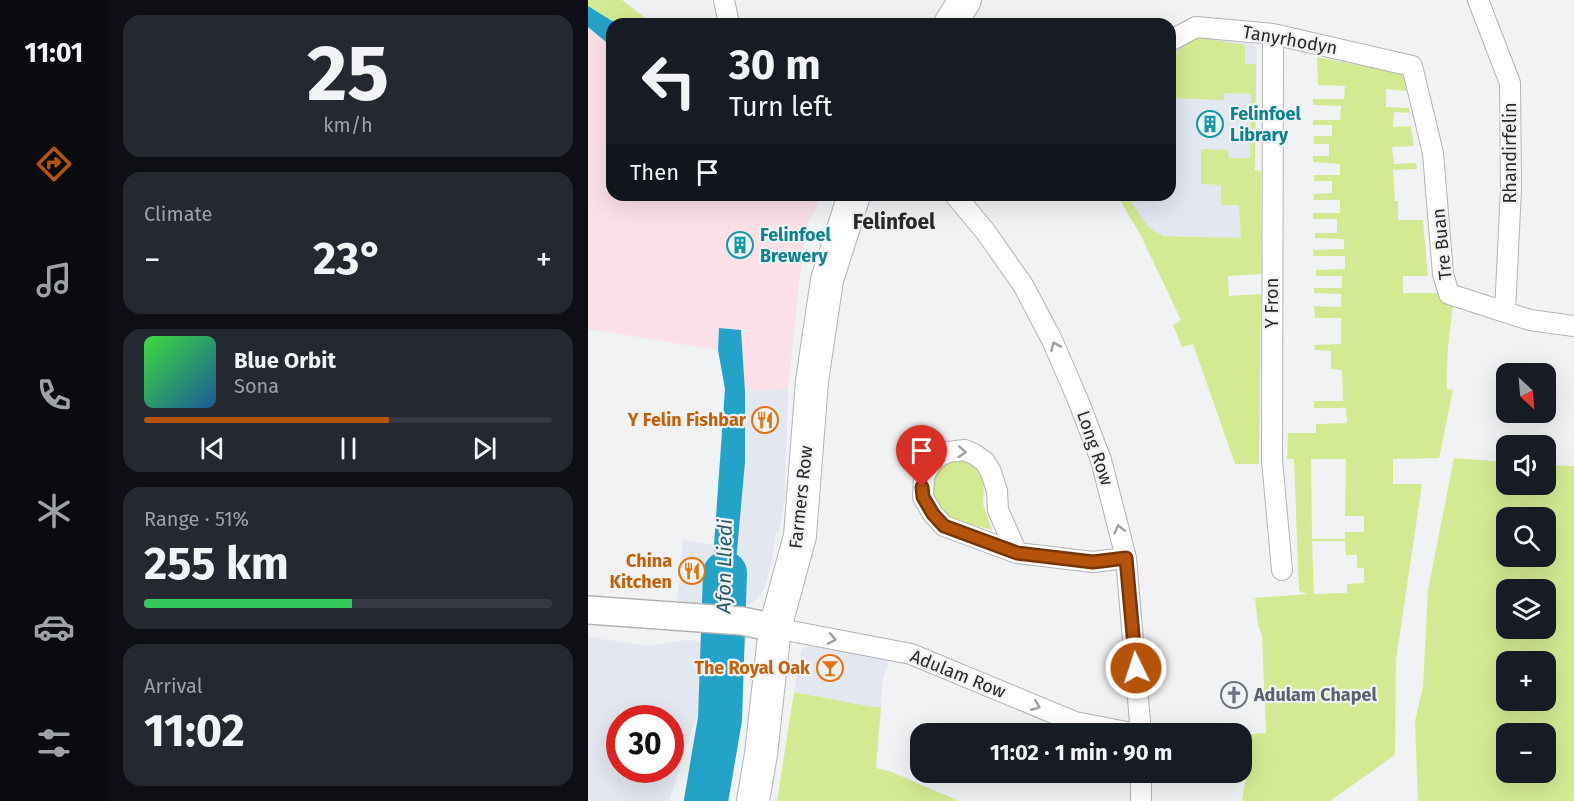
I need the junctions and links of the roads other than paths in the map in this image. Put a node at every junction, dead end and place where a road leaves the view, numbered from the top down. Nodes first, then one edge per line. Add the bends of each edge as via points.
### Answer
1 (965, 0) edge
2 (1478, 0) edge
3 (954, 18) edge
4 (1273, 34) junction
5 (1176, 38) edge
6 (1412, 66) joint
7 (852, 201) edge
8 (960, 201) edge
9 (1505, 312) junction
10 (1574, 326) edge
11 (1017, 553) junction
12 (1126, 558) junction
13 (1282, 570) dead end
14 (588, 610) edge
15 (775, 628) junction
16 (1080, 723) edge
17 (1138, 723) edge
18 (1141, 783) edge
19 (753, 801) edge
20 (1141, 801) edge

1 - 3 main road
2 - 9 street, Rhandirfelin via 1510,83 1511,189
4 - 5 street, Tanyrhodyn via 1196,27
4 - 6 street, Tanyrhodyn
4 - 13 street, Y Fron via 1272,460
6 - 9 street, Tre Buan via 1433,153 1445,285 1449,294
7 - 15 main road, Farmers Row via 827,280 812,381 800,536
12 -> 8 street, Long Row via 1101,460 1052,340 1023,285
9 - 10 street, Tre Buan
11 -> 11 street via 944,526 933,514 922,487 934,459 965,450 984,462 997,491 998,510
11 - 12 street via 1093,562
12 - 17 street, Long Row
14 - 15 street via 742,621
15 -> 16 street, Adulam Row via 911,654
15 - 19 main road, Farmers Row
18 - 20 street

